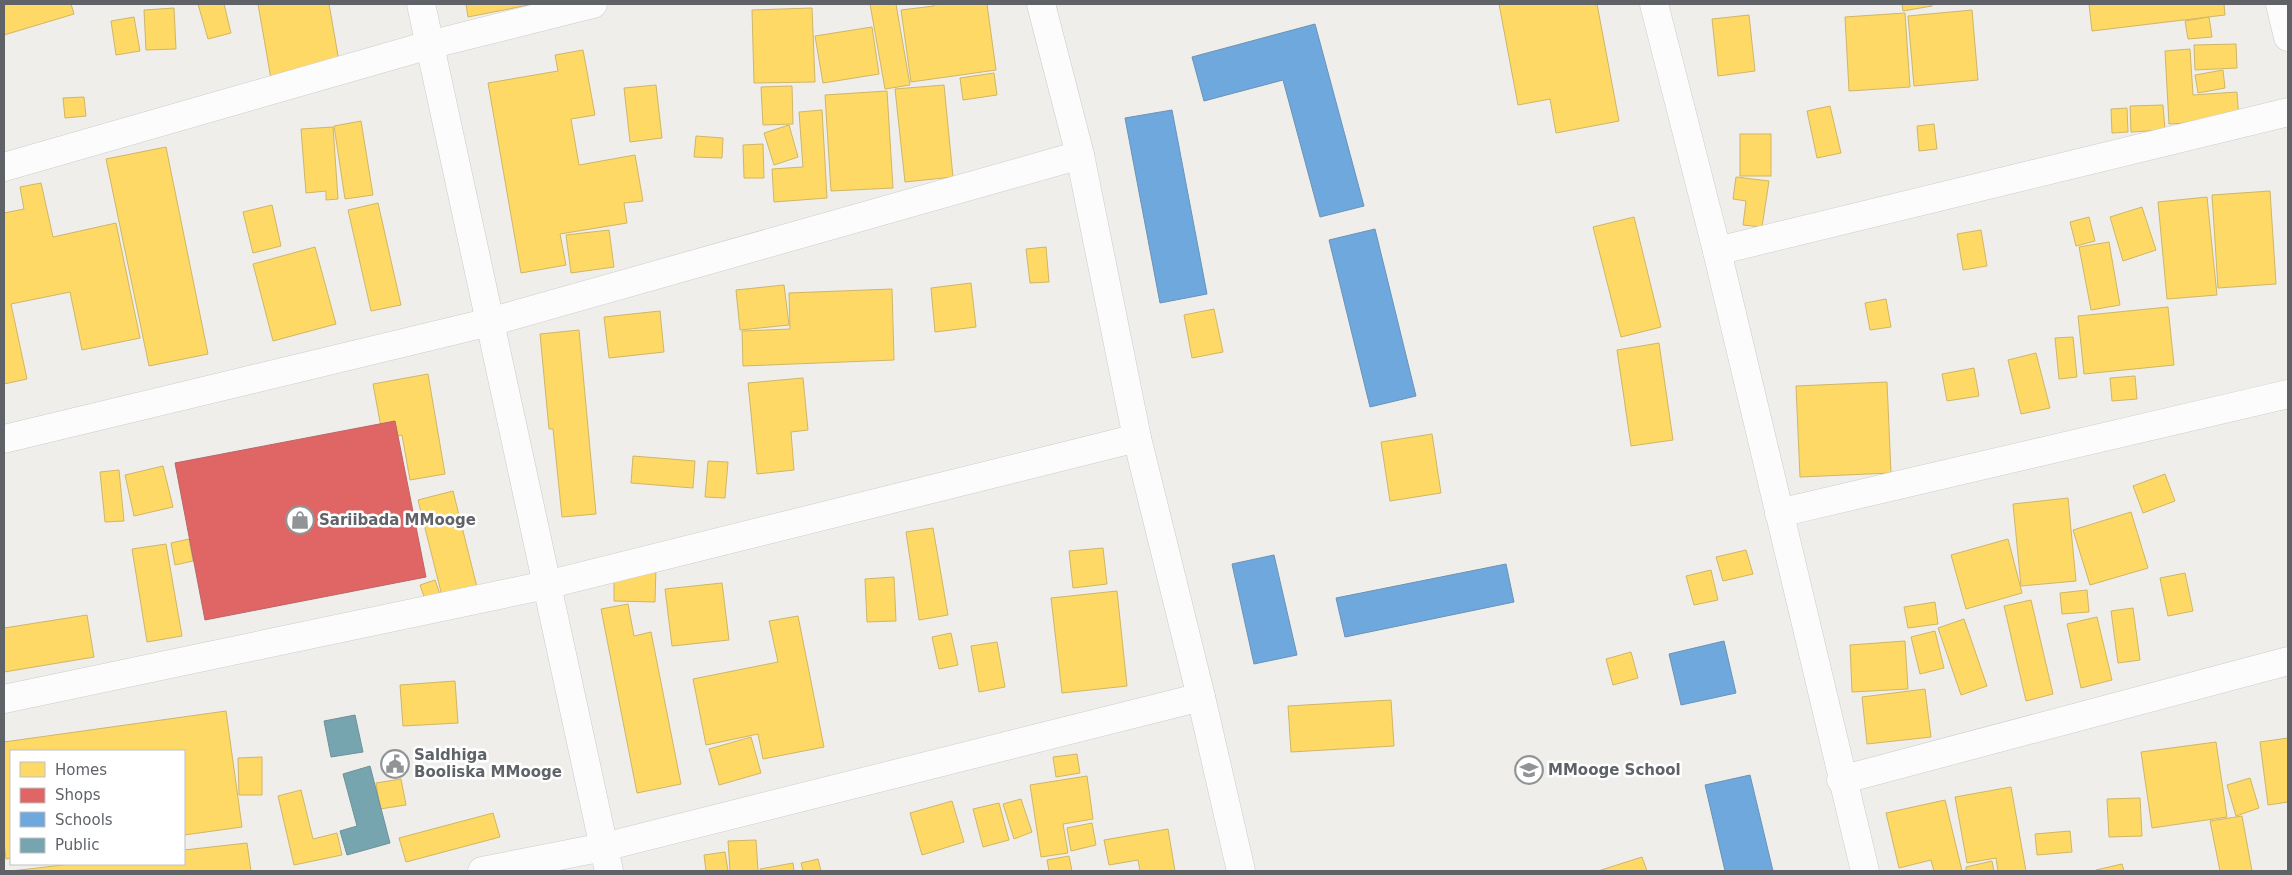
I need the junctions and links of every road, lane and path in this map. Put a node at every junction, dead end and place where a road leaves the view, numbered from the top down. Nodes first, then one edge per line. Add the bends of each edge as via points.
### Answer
1 (421, 4) edge
2 (593, 4) edge
3 (1041, 4) edge
4 (1655, 4) edge
5 (2280, 4) edge
6 (2288, 37) edge
7 (430, 44) junction
8 (2288, 112) edge
9 (1080, 155) junction
10 (4, 167) edge
11 (1717, 251) junction
12 (490, 322) junction
13 (2288, 394) edge
14 (1137, 438) junction
15 (4, 439) edge
16 (1779, 513) junction
17 (546, 585) junction
18 (2288, 661) edge
19 (1201, 697) junction
20 (4, 699) edge
21 (1841, 780) junction
22 (606, 859) edge
23 (482, 871) edge
24 (1241, 871) edge
25 (1865, 871) edge

1 - 7 street
2 - 7 street
3 - 9 street
4 - 11 street
5 - 6 street
7 - 10 street
7 - 12 street
8 - 11 street
9 - 12 street
9 - 14 street
11 - 16 street
12 - 15 street
12 - 17 street
13 - 16 street
14 - 17 street
14 - 19 street
16 - 21 street
17 - 20 street
17 - 22 street
18 - 21 street
19 - 22 street
19 - 24 street
21 - 25 street
22 - 23 street

